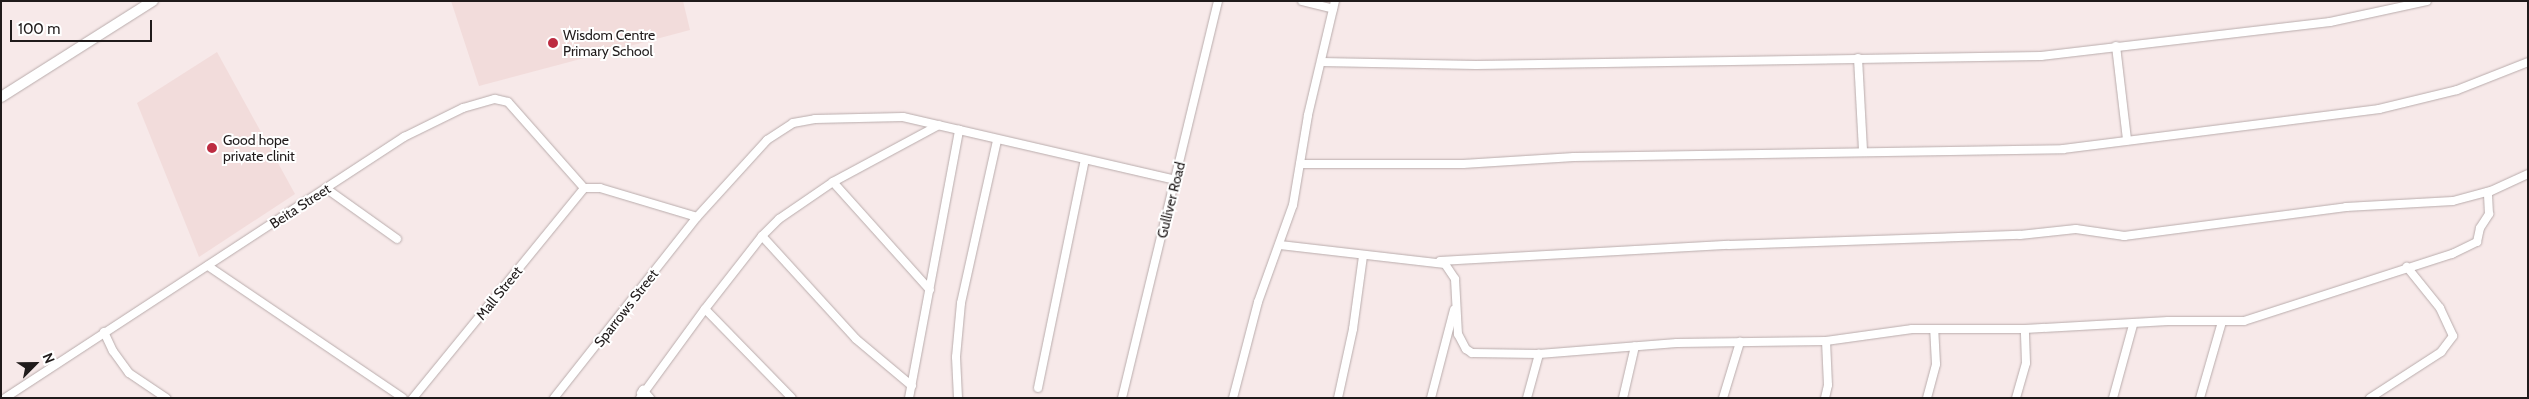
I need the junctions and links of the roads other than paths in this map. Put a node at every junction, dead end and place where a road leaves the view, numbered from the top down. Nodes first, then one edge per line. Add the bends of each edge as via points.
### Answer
1 (153, 1) edge
2 (1218, 1) edge
3 (1302, 1) edge
4 (2426, 1) edge
5 (1334, 5) edge
6 (2116, 46) junction
7 (1858, 58) junction
8 (1321, 62) junction
9 (2528, 62) edge
10 (1, 97) edge
11 (939, 125) junction
12 (959, 130) junction
13 (997, 140) junction
14 (2126, 140) junction
15 (1863, 150) junction
16 (1085, 160) junction
17 (1300, 164) junction
18 (2528, 174) edge
19 (1176, 180) junction
20 (833, 182) junction
21 (584, 188) junction
22 (327, 189) junction
23 (2488, 192) junction
24 (697, 216) junction
25 (762, 236) junction
26 (397, 240) dead end
27 (1280, 245) junction
28 (1363, 256) junction
29 (1436, 261) junction
30 (208, 266) junction
31 (2407, 267) junction
32 (930, 290) junction
33 (1456, 296) junction
34 (705, 309) junction
35 (2222, 322) junction
36 (2133, 325) junction
37 (1934, 329) junction
38 (2025, 329) junction
39 (104, 332) junction
40 (1826, 341) junction
41 (1740, 342) junction
42 (1635, 346) junction
43 (1540, 354) junction
44 (912, 386) junction
45 (1038, 388) dead end
46 (641, 394) edge
47 (5, 398) edge
48 (166, 398) edge
49 (403, 398) edge
50 (413, 398) edge
51 (554, 398) edge
52 (636, 398) edge
53 (650, 398) edge
54 (792, 398) edge
55 (909, 398) edge
56 (958, 398) edge
57 (1122, 398) edge
58 (1233, 398) edge
59 (1338, 398) edge
60 (1431, 398) edge
61 (1527, 398) edge
62 (1623, 398) edge
63 (1723, 398) edge
64 (1825, 398) edge
65 (1927, 398) edge
66 (2016, 398) edge
67 (2113, 398) edge
68 (2200, 398) edge
69 (2370, 398) edge

1 - 10 main road
2 - 19 street, Gulliver Road
3 - 5 street
4 - 6 street via 2330,22
5 - 8 street
6 - 7 street via 2041,56
6 - 14 street
7 - 8 street via 1476,64
7 - 15 street
8 - 17 street
9 - 14 street via 2458,90 2379,110
11 - 12 street, Sparrows Street
11 - 20 street
11 - 24 street, Sparrows Street via 903,117 875,116 793,122 767,140
12 - 13 street, Sparrows Street
12 - 32 street
13 - 16 street, Sparrows Street
13 - 56 street via 961,303 956,357
14 - 15 street via 2034,151
15 - 17 street via 1574,157 1463,164
16 - 19 street, Sparrows Street
16 - 45 street
17 - 27 street via 1293,206
18 - 23 street
19 - 57 street, Gulliver Road
20 - 25 street via 798,204
20 - 32 street
21 - 22 street, Beita Street via 508,102 495,99 463,108 404,137
21 - 24 street via 600,188
21 - 50 street, Mall Street
22 - 26 street
22 - 30 street, Beita Street
23 - 29 street via 2453,201 2346,207 2124,236 2076,229 2020,235 1729,245
23 - 31 street via 2489,214 2476,242 2452,254
24 - 51 street, Sparrows Street
25 - 34 street
25 - 44 street via 856,339
27 - 28 street
27 - 58 street via 1258,302
28 - 29 street
28 - 59 street via 1353,329
29 - 33 street via 1445,264 1453,273
30 - 39 street, Beita Street
30 - 49 street
31 - 35 street via 2261,318
31 - 69 street via 2440,308 2453,336 2441,352
32 - 44 street
33 - 43 street via 1458,334 1466,349 1472,353
33 - 60 street via 1444,360
34 - 46 street
34 - 54 street
35 - 36 street via 2168,321
35 - 68 street
36 - 38 street
36 - 67 street
37 - 38 street
37 - 40 street
37 - 65 street via 1936,364
38 - 66 street via 2026,363
39 - 47 street, Beita Street
39 - 48 street via 129,372
40 - 41 street
40 - 64 street via 1828,385
41 - 42 street
41 - 63 street
42 - 43 street
42 - 62 street
43 - 61 street
44 - 55 street
46 - 52 street
46 - 53 street

